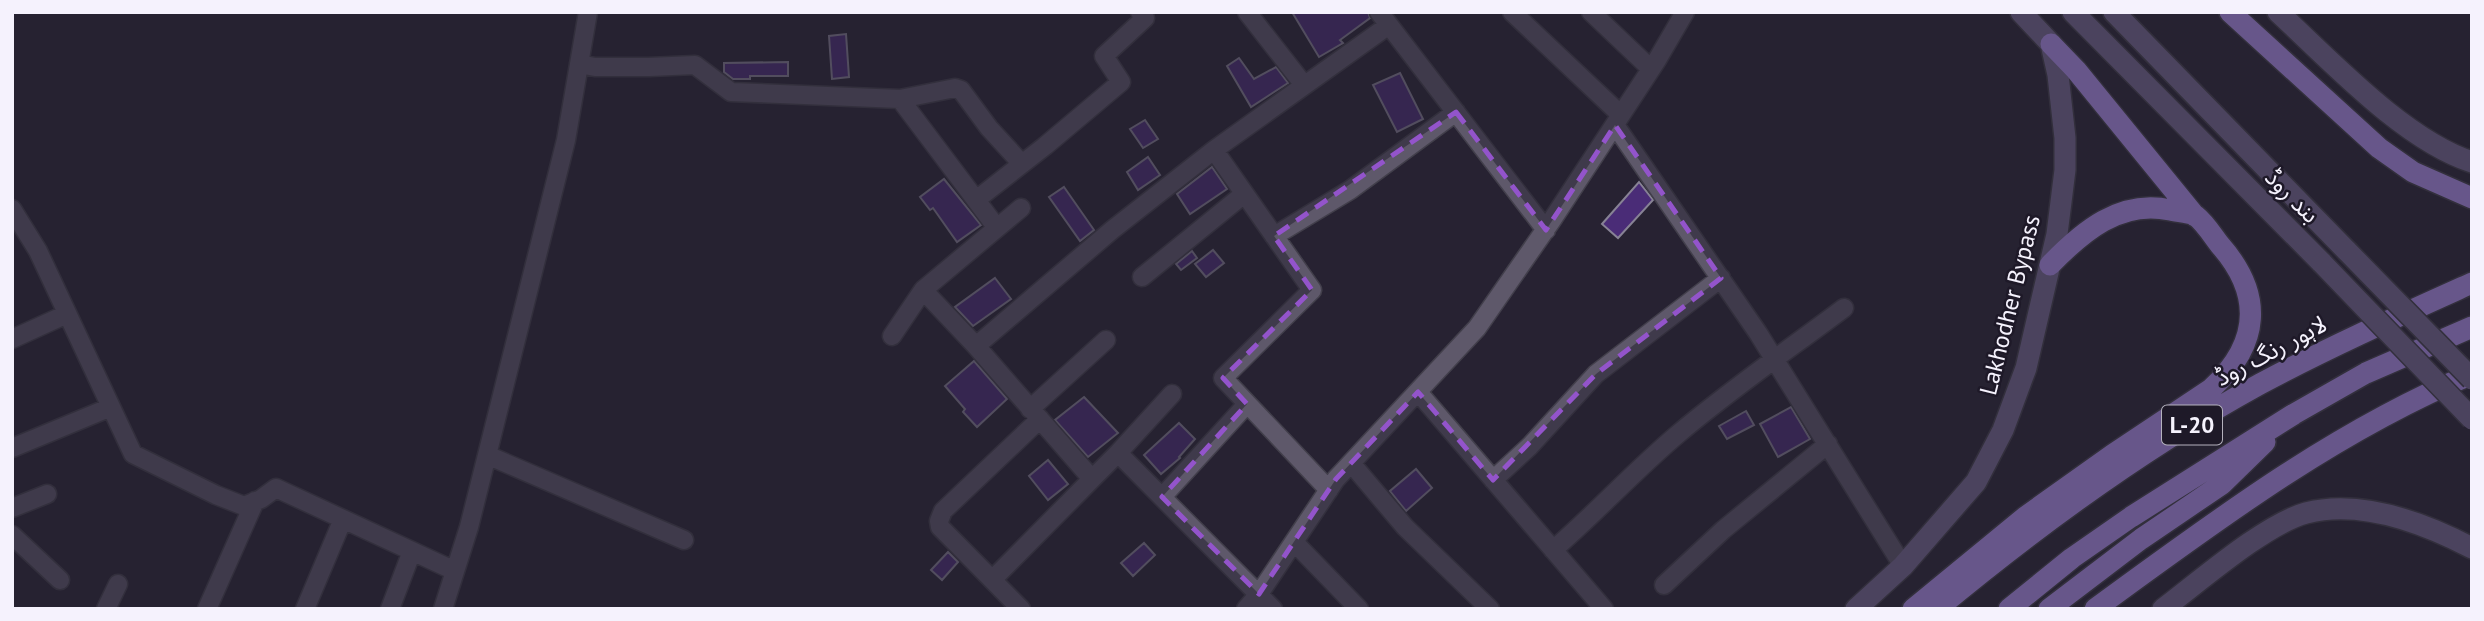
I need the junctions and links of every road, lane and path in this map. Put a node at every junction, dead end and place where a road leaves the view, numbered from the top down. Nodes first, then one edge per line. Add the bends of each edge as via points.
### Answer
1 (588, 12) edge
2 (1140, 12) edge
3 (1247, 12) edge
4 (1512, 12) edge
5 (1591, 12) edge
6 (1685, 12) edge
7 (2021, 12) edge
8 (2073, 12) edge
9 (2114, 12) edge
10 (2230, 12) edge
11 (2278, 12) edge
12 (1384, 19) edge
13 (2051, 44) junction
14 (579, 64) junction
15 (1651, 69) junction
16 (1304, 85) junction
17 (900, 99) junction
18 (1456, 113) junction
19 (1618, 120) junction
20 (1214, 149) junction
21 (2472, 162) edge
22 (1022, 164) junction
23 (1244, 194) junction
24 (2472, 198) edge
25 (976, 200) junction
26 (1021, 208) dead end
27 (12, 209) edge
28 (2195, 216) junction
29 (997, 228) junction
30 (18, 230) edge
31 (1546, 230) junction
32 (1274, 236) junction
33 (2050, 264) junction
34 (1142, 277) dead end
35 (1721, 278) junction
36 (2472, 283) edge
37 (923, 290) junction
38 (1844, 308) dead end
39 (67, 314) junction
40 (2472, 327) edge
41 (892, 336) dead end
42 (12, 339) edge
43 (1106, 340) dead end
44 (976, 346) junction
45 (1775, 359) junction
46 (2472, 377) edge
47 (1418, 391) junction
48 (1172, 394) dead end
49 (1247, 404) junction
50 (111, 407) junction
51 (1035, 414) junction
52 (2294, 414) junction
53 (2472, 419) edge
54 (1828, 444) junction
55 (12, 448) edge
56 (1118, 453) junction
57 (487, 454) junction
58 (1351, 463) junction
59 (1092, 479) junction
60 (1493, 480) junction
61 (1329, 490) junction
62 (47, 494) dead end
63 (1161, 497) junction
64 (255, 501) junction
65 (12, 508) edge
66 (343, 519) junction
67 (12, 535) edge
68 (684, 540) dead end
69 (1294, 542) junction
70 (2472, 548) edge
71 (1553, 550) junction
72 (411, 551) junction
73 (1903, 566) junction
74 (455, 572) junction
75 (993, 579) junction
76 (60, 580) dead end
77 (118, 584) dead end
78 (1664, 585) dead end
79 (1259, 594) junction
80 (106, 609) edge
81 (207, 609) edge
82 (305, 609) edge
83 (390, 609) edge
84 (443, 609) edge
85 (1021, 609) edge
86 (1246, 609) edge
87 (1273, 609) edge
88 (1359, 609) edge
89 (1490, 609) edge
90 (1604, 609) edge
91 (1856, 609) edge
92 (1913, 609) edge
93 (1937, 609) edge
94 (2009, 609) edge
95 (2049, 609) edge
96 (2095, 609) edge
97 (2163, 609) edge

1 - 14 street
2 - 22 street via 1145,19 1104,56 1121,82
3 - 16 street
4 - 19 street
5 - 15 street
6 - 15 street
7 - 13 main road
8 - 53 main road, بند روڈ, bridge
9 - 46 main road, بند روڈ, bridge
10 - 24 highway via 2379,148 2413,172
11 - 21 main road via 2402,122 2429,142
12 - 16 street
12 - 18 street
13 - 28 highway
13 - 33 main road, Lakhodher Bypass via 2063,107 2065,160
14 - 17 street via 695,65 731,92
14 - 57 street via 566,140
15 - 19 street
16 - 20 street
17 - 22 street via 961,90
17 - 25 street
18 - 31 street
18 - 32 street via 1350,190
19 - 31 street
19 - 35 street
20 - 23 street
20 - 44 street
22 - 25 street
23 - 32 street
23 - 34 street
25 - 29 street
26 - 29 street
27 - 30 street
28 - 33 highway via 2162,208 2120,213 2090,228
28 - 92 highway via 2234,260 2246,283 2249,329 2238,360 2197,399 2025,517
29 - 37 street
30 - 39 street via 38,251
31 - 47 street via 1477,328
32 - 49 street via 1312,290 1223,378
33 - 73 main road, Lakhodher Bypass via 2026,368 2003,430 1976,482
35 - 45 street
35 - 60 street via 1596,374
36 - 93 highway, لاہور رنگ روڈ / L-20 via 2260,384 2170,438 2082,496
37 - 41 street
37 - 44 street
38 - 45 street
39 - 42 street
39 - 50 street
40 - 52 highway, L-20 via 2366,373
43 - 51 street
44 - 51 street
45 - 54 street
45 - 71 street via 1679,433
46 - 96 highway via 2431,391 2332,446 2244,502
47 - 58 street
47 - 60 street
48 - 56 street
49 - 61 street
49 - 63 street
50 - 55 street
50 - 64 street via 134,454 244,506
51 - 59 street
51 - 75 street via 943,511 939,521
52 - 94 highway, L-20 via 2131,517
52 - 95 highway via 2222,484
54 - 73 street
54 - 78 street
56 - 59 street
56 - 63 street
57 - 68 street
57 - 74 street
58 - 61 street
58 - 89 street via 1405,527
59 - 75 street
60 - 71 street
61 - 69 street
62 - 65 street
63 - 79 street
64 - 66 street via 275,488
64 - 81 street
66 - 72 street
66 - 82 street
67 - 76 street
69 - 79 street
69 - 88 street
70 - 97 main road via 2395,518 2343,509 2304,513 2270,529
71 - 90 street
72 - 74 street
72 - 83 street
73 - 91 main road, Lakhodher Bypass
74 - 84 street
75 - 85 street
77 - 80 street
79 - 86 street
79 - 87 street

